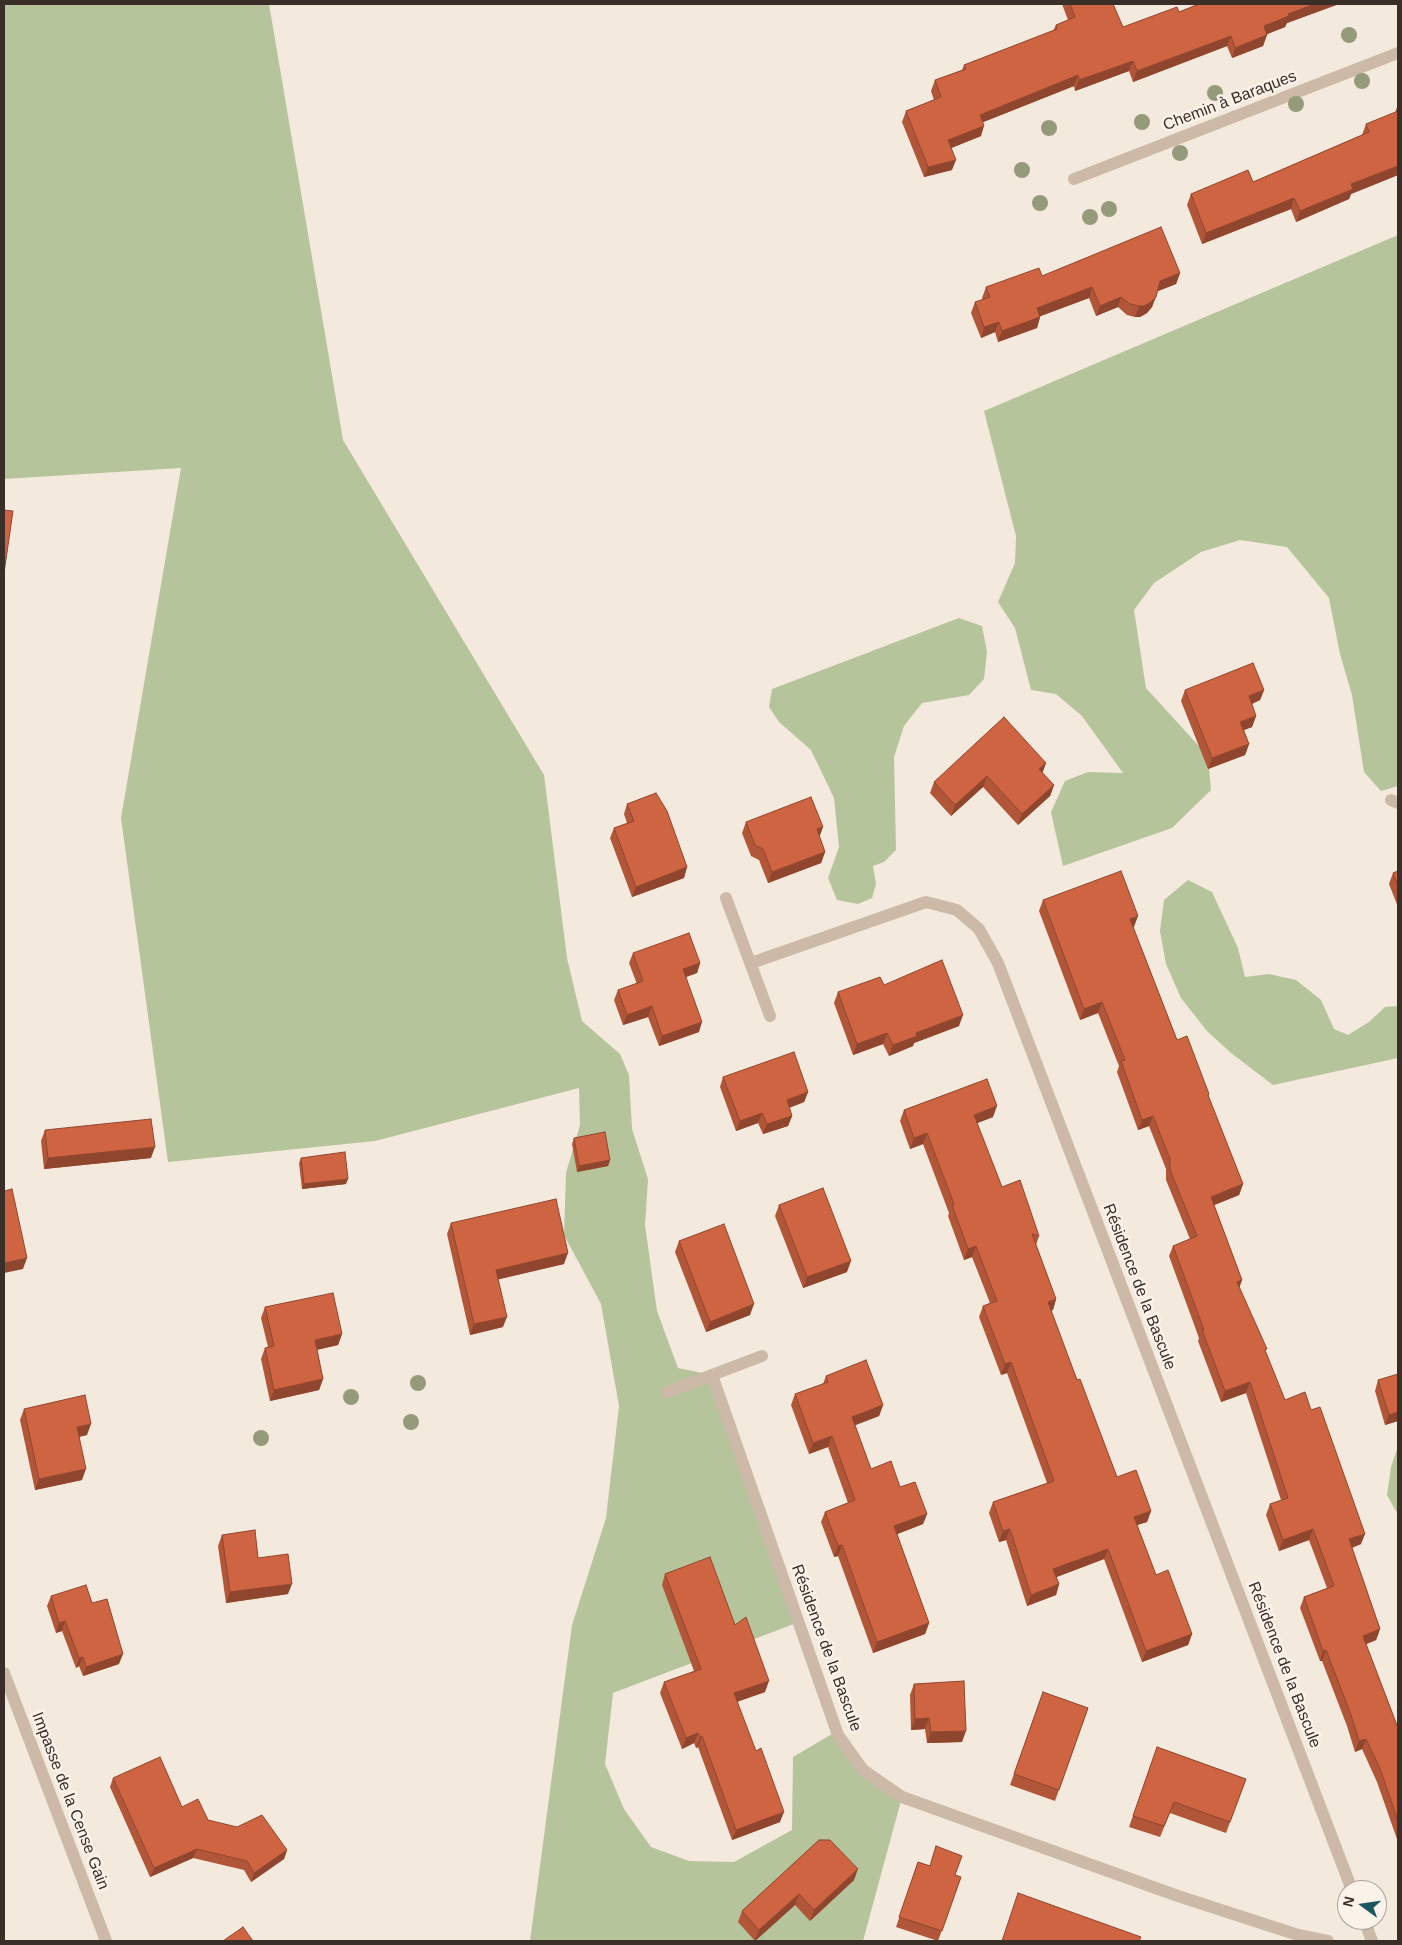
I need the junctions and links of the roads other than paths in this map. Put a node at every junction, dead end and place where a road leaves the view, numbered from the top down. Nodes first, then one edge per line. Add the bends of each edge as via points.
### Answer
1 (1398, 53) edge
2 (1074, 179) dead end
3 (726, 898) dead end
4 (751, 963) junction
5 (770, 1016) dead end
6 (762, 1356) dead end
7 (712, 1375) junction
8 (667, 1392) dead end
9 (4, 1673) edge
10 (1348, 1880) edge
11 (106, 1941) edge
12 (1328, 1941) edge

1 - 2 street, Chemin à Baraques
3 - 4 street
4 - 5 street
4 - 10 street, Résidence de la Bascule via 926,902 957,910 979,929 1001,972
6 - 7 street
7 - 8 street
7 - 12 street, Résidence de la Bascule via 838,1735 864,1770 902,1797 1178,1896 1298,1935
9 - 11 street, Impasse de la Cense Gain

